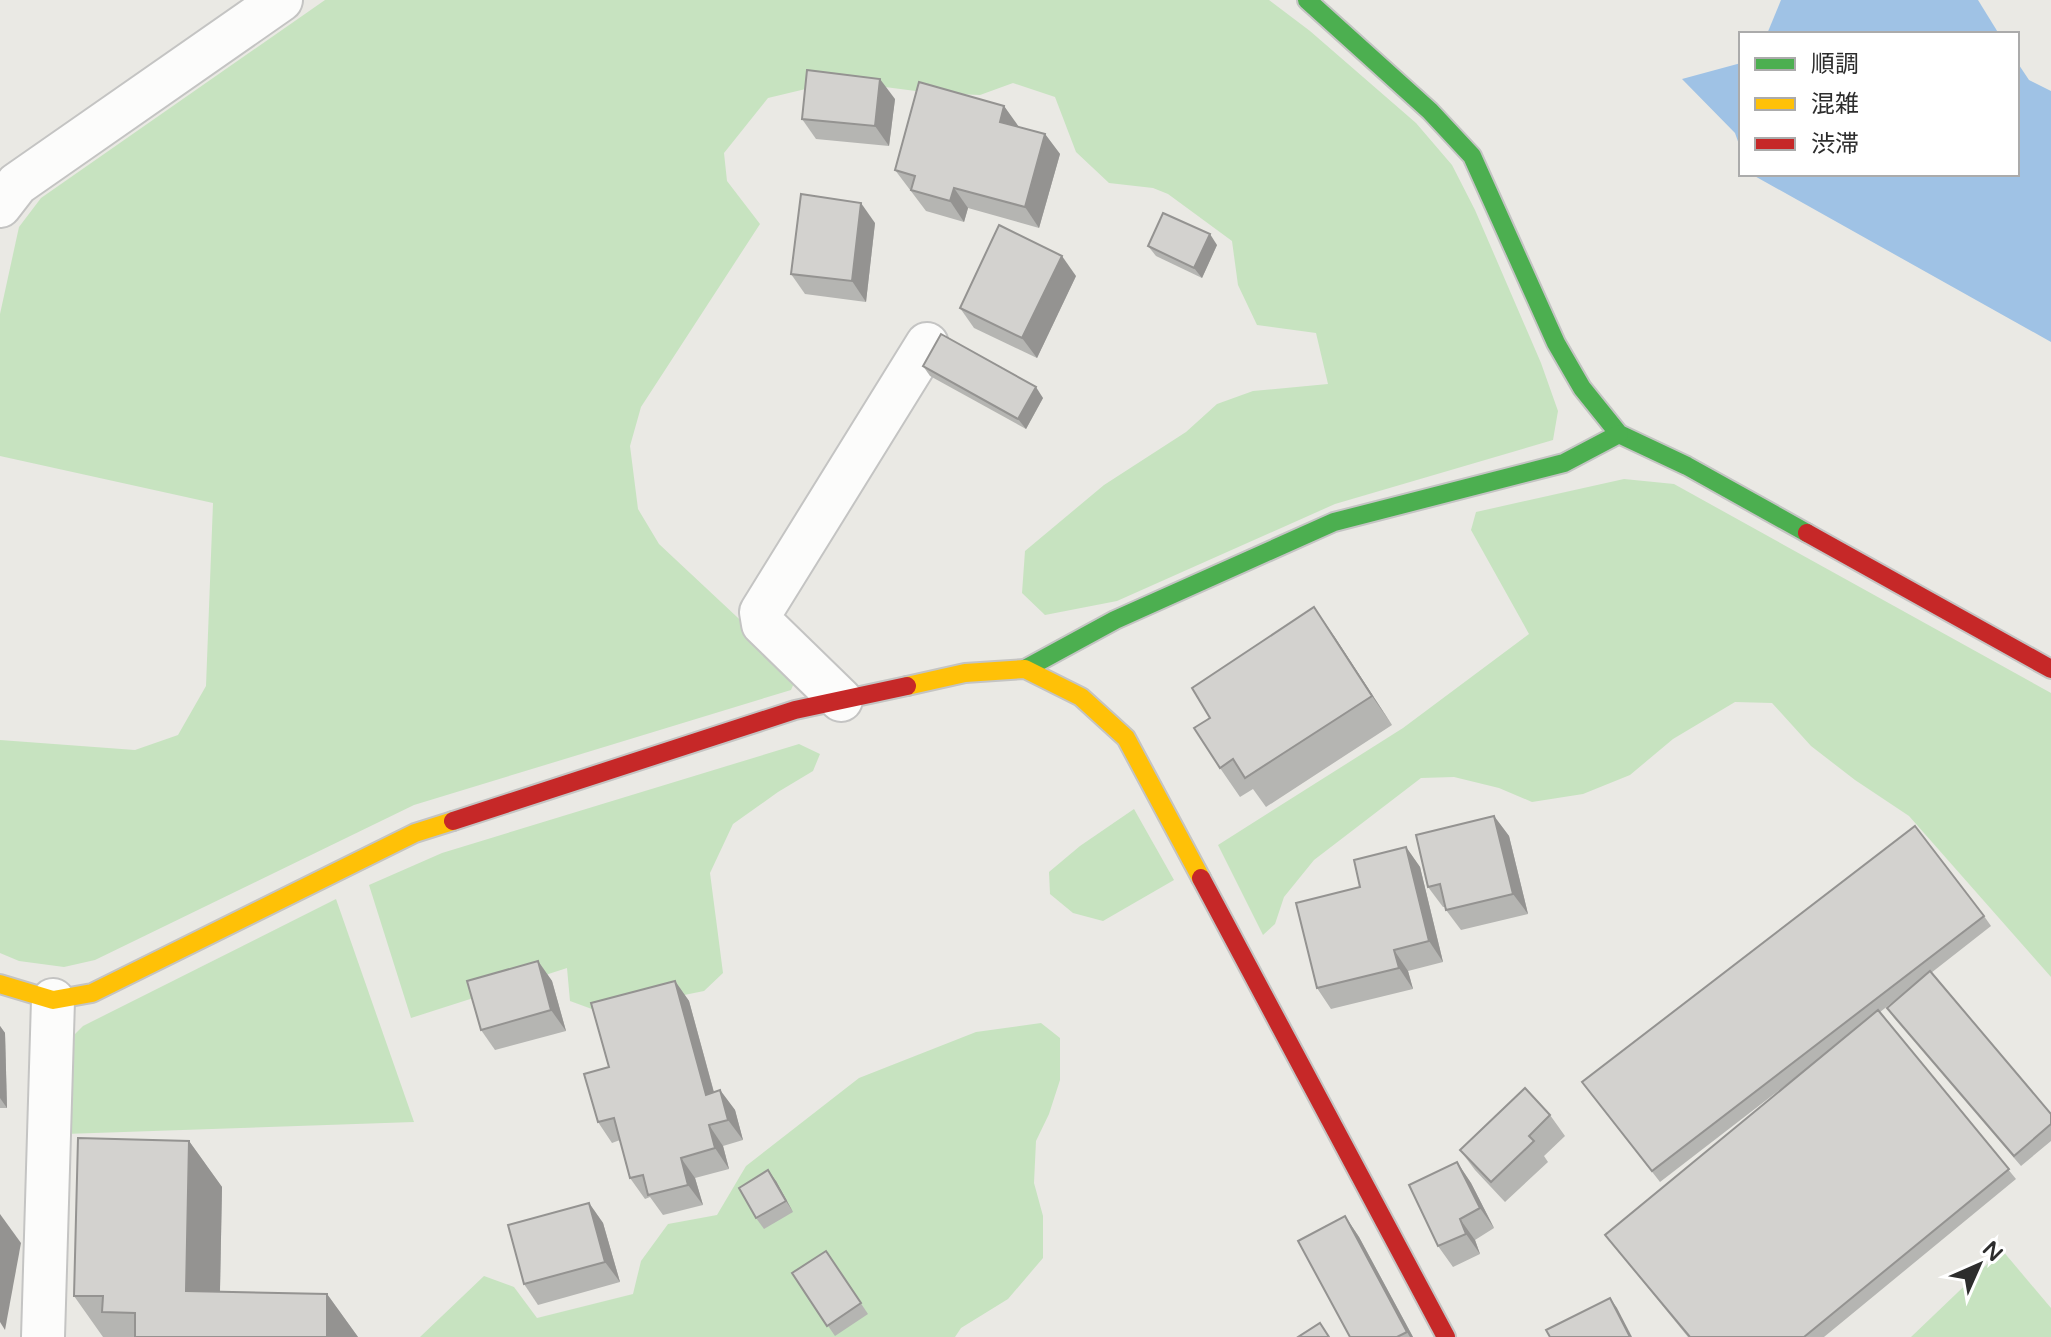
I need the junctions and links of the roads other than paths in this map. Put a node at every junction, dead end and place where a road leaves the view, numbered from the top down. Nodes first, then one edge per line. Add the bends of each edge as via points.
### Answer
1 (281, 0) edge
2 (1323, 4) edge
3 (0, 206) edge
4 (927, 344) dead end
5 (1619, 434) junction
6 (1025, 669) junction
7 (2051, 669) edge
8 (841, 700) junction
9 (0, 984) edge
10 (53, 1000) junction
11 (43, 1337) edge
12 (1446, 1337) edge

1 - 3 street via 17,184
2 - 5 street via 1472,156 1556,343 1582,388
4 - 8 street via 761,612 763,624
5 - 6 street via 1564,463 1334,522 1115,620
5 - 7 street via 1687,466
6 - 8 street via 965,673
6 - 12 street via 1081,697 1126,738
8 - 10 street via 795,710 415,833 92,993
9 - 10 street
10 - 11 street

